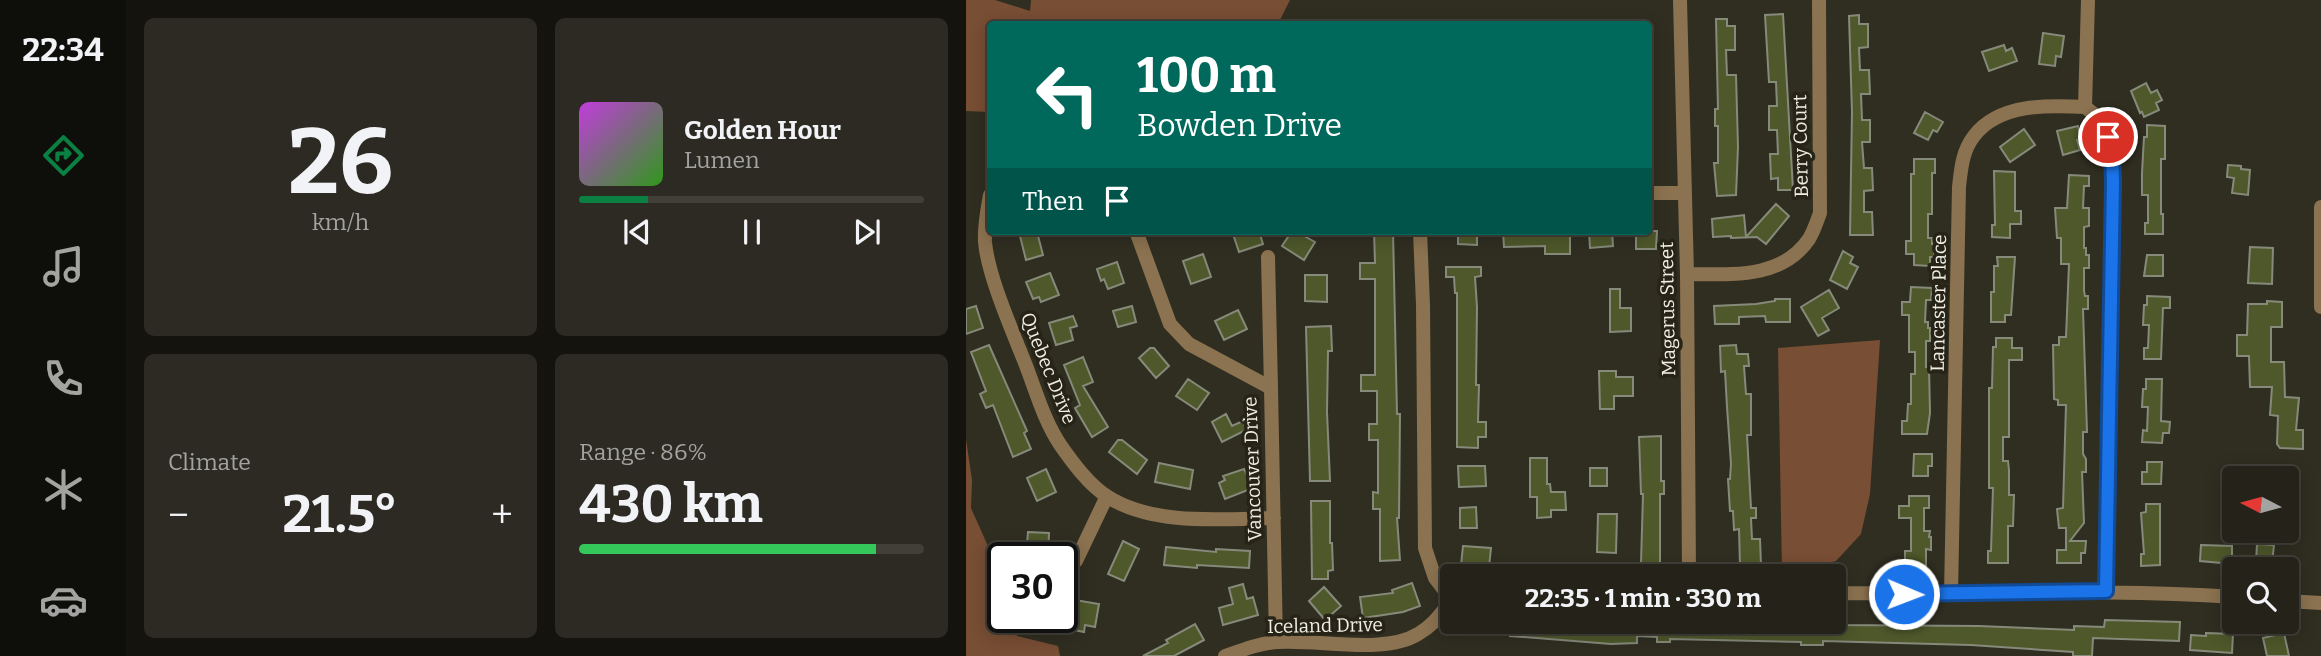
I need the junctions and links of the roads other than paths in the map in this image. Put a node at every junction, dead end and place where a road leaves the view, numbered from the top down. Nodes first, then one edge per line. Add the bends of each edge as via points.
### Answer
1 (1680, 0) edge
2 (1819, 0) edge
3 (2088, 0) edge
4 (2085, 107) junction
5 (1684, 192) junction
6 (1652, 193) edge
7 (987, 208) edge
8 (2321, 208) edge
9 (1137, 235) edge
10 (1420, 235) edge
11 (1268, 257) dead end
12 (1687, 274) junction
13 (2321, 307) edge
14 (1271, 388) junction
15 (1107, 496) junction
16 (1274, 518) junction
17 (1078, 557) edge
18 (1689, 564) edge
19 (1440, 584) edge
20 (2106, 591) junction
21 (1846, 593) edge
22 (1951, 594) junction
23 (2222, 596) edge
24 (2299, 602) edge
25 (2321, 603) edge
26 (1440, 617) edge
27 (1276, 642) junction
28 (1225, 656) edge

1 - 5 street, Magerus Street
2 - 12 street, Berry Court via 1820,213 1810,238 1794,256 1772,269
3 - 4 street
4 - 20 street via 2104,122 2112,151
4 - 22 street, Lancaster Place via 2049,105 1993,120 1974,135 1962,158
5 - 6 street
5 - 12 street, Magerus Street
7 - 15 street, Quebec Drive via 985,244 1045,416 1060,445
8 - 13 street
9 - 14 street, Vancouver Drive via 1170,324 1194,347
10 - 19 street via 1424,548
11 - 14 street
12 - 18 street, Magerus Street
14 - 16 street, Vancouver Drive
15 - 16 street, Quebec Drive via 1151,514 1173,517
15 - 17 street
16 - 27 street, Vancouver Drive
20 - 22 street
20 - 23 street
21 - 22 street
24 - 25 street
26 - 27 street, Iceland Drive via 1416,636 1388,644
27 - 28 street, Iceland Drive

